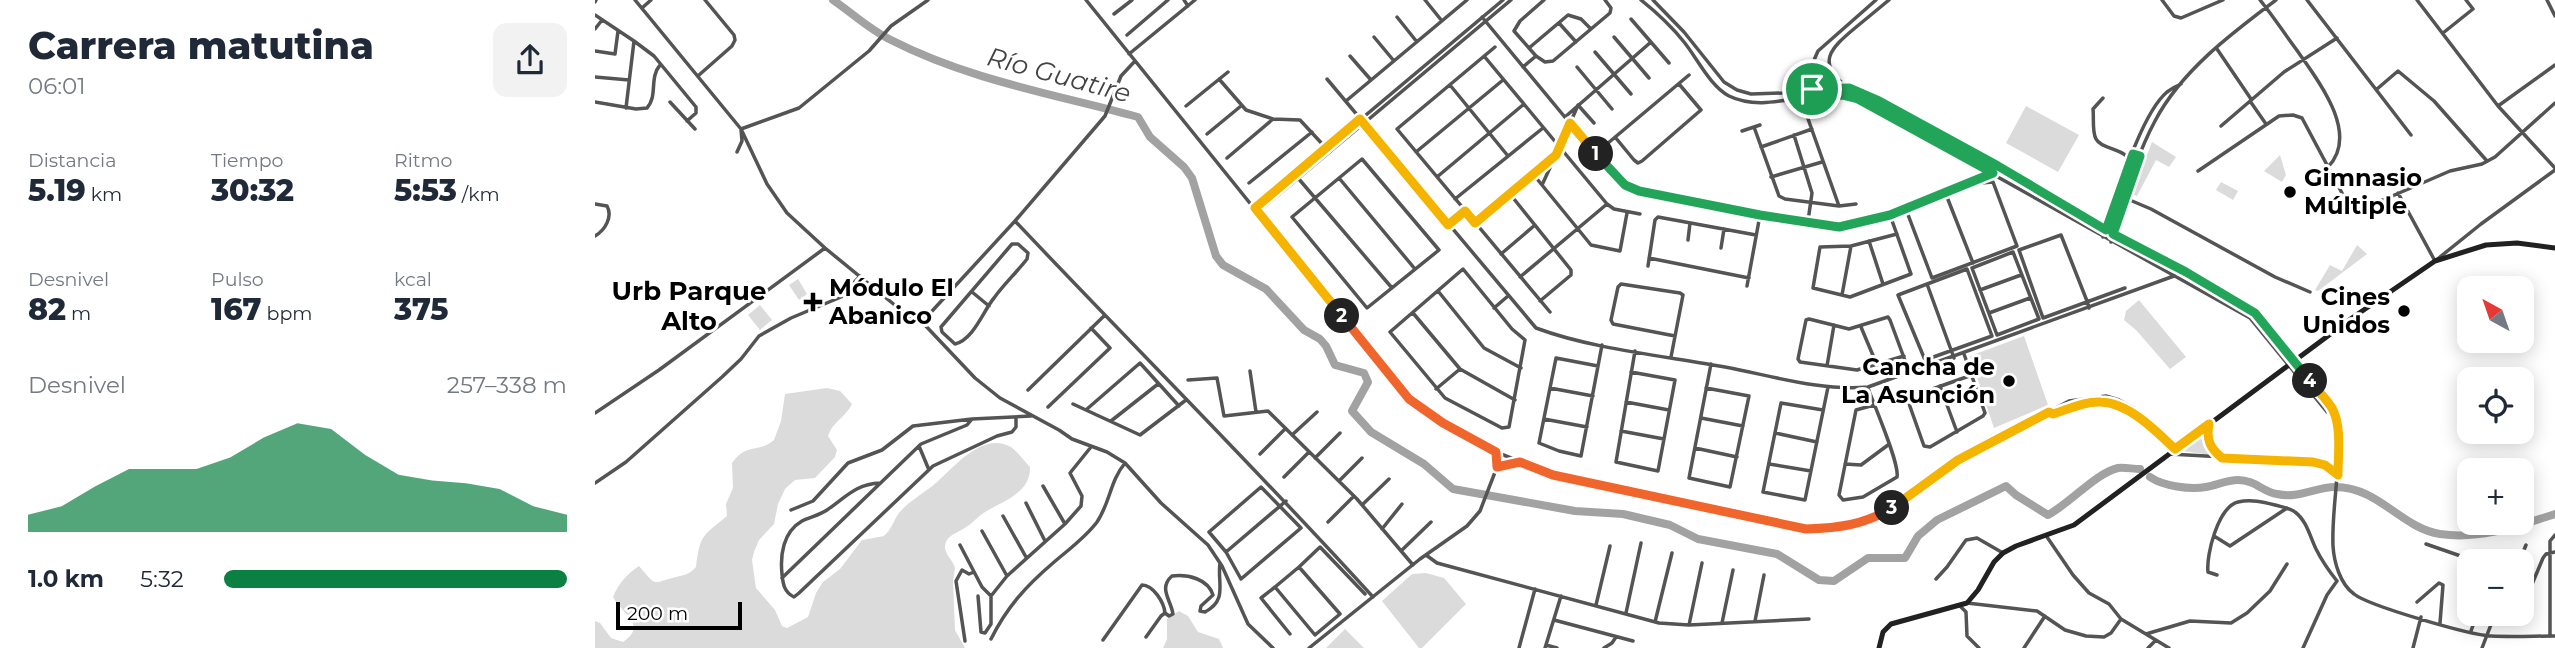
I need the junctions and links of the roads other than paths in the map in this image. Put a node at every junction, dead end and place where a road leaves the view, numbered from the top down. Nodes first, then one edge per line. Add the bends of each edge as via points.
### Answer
1 (635, 0) edge
2 (652, 0) edge
3 (705, 0) edge
4 (928, 0) edge
5 (1086, 0) edge
6 (1132, 0) edge
7 (1168, 0) edge
8 (1184, 0) edge
9 (1195, 0) edge
10 (1425, 0) edge
11 (1466, 0) edge
12 (1503, 0) edge
13 (1511, 0) edge
14 (1544, 0) edge
15 (1605, 0) edge
16 (1641, 0) edge
17 (1653, 0) edge
18 (1876, 0) edge
19 (1889, 0) edge
20 (2162, 0) edge
21 (2206, 0) edge
22 (2223, 0) edge
23 (2260, 0) edge
24 (2276, 0) edge
25 (2307, 0) edge
26 (2417, 0) edge
27 (2466, 0) edge
28 (2547, 0) edge
29 (1188, 6) junction
30 (2209, 6) junction
31 (642, 8) junction
32 (2266, 8) junction
33 (1114, 14) dead end
34 (595, 15) edge
35 (2555, 16) edge
36 (1397, 17) dead end
37 (1483, 19) junction
38 (1631, 19) dead end
39 (602, 20) junction
40 (1442, 21) junction
41 (1559, 23) junction
42 (595, 29) edge
43 (1591, 29) junction
44 (618, 30) junction
45 (2443, 33) junction
46 (1127, 34) dead end
47 (1374, 37) dead end
48 (1614, 37) dead end
49 (2337, 38) junction
50 (634, 41) junction
51 (1417, 42) junction
52 (1576, 42) junction
53 (1651, 42) junction
54 (1495, 47) dead end
55 (1529, 48) junction
56 (2217, 49) junction
57 (595, 51) edge
58 (1595, 52) dead end
59 (1129, 54) junction
60 (1350, 56) dead end
61 (1536, 56) junction
62 (1484, 57) junction
63 (1632, 59) junction
64 (1135, 61) junction
65 (1394, 61) junction
66 (2304, 61) junction
67 (1669, 63) dead end
68 (660, 65) junction
69 (2555, 65) edge
70 (1523, 67) junction
71 (1577, 67) dead end
72 (1228, 72) dead end
73 (1614, 74) junction
74 (1833, 74) junction
75 (699, 75) junction
76 (1689, 75) dead end
77 (595, 77) edge
78 (1649, 78) dead end
79 (1219, 79) junction
80 (1327, 79) dead end
81 (629, 80) junction
82 (1371, 80) junction
83 (1503, 80) junction
84 (2183, 83) junction
85 (1679, 84) junction
86 (1450, 85) junction
87 (1830, 87) junction
88 (1849, 88) junction
89 (1812, 89) junction
90 (2376, 89) junction
91 (1596, 90) junction
92 (1631, 94) dead end
93 (1820, 96) junction
94 (1813, 97) junction
95 (2103, 98) dead end
96 (2251, 100) junction
97 (1346, 101) junction
98 (595, 102) edge
99 (670, 102) dead end
100 (2555, 103) edge
101 (1524, 104) junction
102 (1579, 105) junction
103 (1186, 106) dead end
104 (1241, 106) junction
105 (2498, 106) junction
106 (626, 107) junction
107 (1469, 108) junction
108 (1612, 109) dead end
109 (1565, 117) junction
110 (1807, 117) dead end
111 (1273, 119) junction
112 (687, 121) junction
113 (1362, 121) junction
114 (1570, 123) junction
115 (1594, 123) dead end
116 (2266, 124) junction
117 (1761, 125) dead end
118 (2221, 126) dead end
119 (1754, 127) junction
120 (1543, 128) junction
121 (1812, 128) junction
122 (695, 129) dead end
123 (741, 129) junction
124 (1742, 131) dead end
125 (1311, 132) junction
126 (2521, 133) junction
127 (1207, 134) dead end
128 (1490, 134) junction
129 (1794, 135) junction
130 (2411, 135) dead end
131 (1615, 137) junction
132 (1760, 147) junction
133 (1326, 148) junction
134 (1560, 149) junction
135 (737, 152) dead end
136 (1416, 152) junction
137 (2125, 152) junction
138 (2134, 152) junction
139 (1595, 153) junction
140 (1556, 155) junction
141 (1509, 156) junction
142 (2140, 156) junction
143 (1227, 158) dead end
144 (2131, 160) junction
145 (2487, 161) junction
146 (1823, 162) junction
147 (1998, 166) junction
148 (2328, 167) junction
149 (1805, 168) junction
150 (2555, 169) edge
151 (2198, 170) dead end
152 (1993, 173) junction
153 (1533, 174) junction
154 (1437, 177) junction
155 (1771, 177) junction
156 (1299, 178) junction
157 (1339, 178) junction
158 (1249, 183) dead end
159 (1542, 185) junction
160 (1955, 193) dead end
161 (1510, 194) junction
162 (2396, 194) junction
163 (1947, 196) junction
164 (1315, 197) junction
165 (2125, 198) junction
166 (1455, 199) junction
167 (1811, 202) junction
168 (595, 204) edge
169 (1607, 204) junction
170 (1856, 204) dead end
171 (1839, 206) junction
172 (1257, 210) junction
173 (1465, 211) junction
174 (1627, 213) junction
175 (1640, 214) dead end
176 (1760, 215) junction
177 (1890, 215) junction
178 (1015, 221) junction
179 (1808, 221) junction
180 (1475, 223) junction
181 (1691, 223) junction
182 (1448, 225) junction
183 (1535, 225) junction
184 (595, 228) edge
185 (1578, 229) junction
186 (1724, 229) junction
187 (2106, 230) junction
188 (602, 231) junction
189 (1897, 234) junction
190 (2113, 234) junction
191 (1756, 235) junction
192 (595, 236) edge
193 (2103, 237) junction
194 (1688, 240) dead end
195 (1869, 242) junction
196 (2111, 242) junction
197 (1038, 245) junction
198 (1851, 246) junction
199 (2555, 247) edge
200 (825, 248) junction
201 (1555, 248) junction
202 (1721, 248) dead end
203 (1028, 253) junction
204 (1501, 254) junction
205 (1649, 258) junction
206 (2435, 261) junction
207 (1973, 263) junction
208 (1648, 266) dead end
209 (2179, 268) junction
210 (1415, 269) junction
211 (2022, 274) junction
212 (860, 275) junction
213 (2174, 276) junction
214 (1520, 277) junction
215 (1749, 278) junction
216 (1883, 284) junction
217 (1927, 284) junction
218 (1747, 286) dead end
219 (1392, 288) junction
220 (2125, 288) dead end
221 (1980, 290) junction
222 (1438, 291) junction
223 (972, 292) junction
224 (2310, 292) dead end
225 (1842, 295) junction
226 (1508, 296) junction
227 (2031, 298) junction
228 (1540, 300) junction
229 (2087, 302) junction
230 (990, 306) junction
231 (2089, 307) junction
232 (1494, 308) junction
233 (1550, 312) dead end
234 (1413, 313) junction
235 (1989, 313) junction
236 (1105, 316) junction
237 (922, 322) junction
238 (1834, 325) junction
239 (2021, 326) junction
240 (1861, 327) junction
241 (1091, 328) junction
242 (2015, 328) junction
243 (2023, 332) junction
244 (2017, 334) junction
245 (1675, 337) junction
246 (1602, 345) junction
247 (1635, 351) junction
248 (1951, 351) junction
249 (1964, 354) junction
250 (1903, 356) junction
251 (1671, 357) junction
252 (1954, 358) junction
253 (2291, 363) junction
254 (1711, 364) junction
255 (1877, 365) junction
256 (1598, 366) junction
257 (1827, 366) junction
258 (1521, 368) junction
259 (1460, 369) junction
260 (1250, 371) dead end
261 (1632, 372) junction
262 (1910, 374) junction
263 (1972, 375) junction
264 (1188, 380) dead end
265 (1158, 384) junction
266 (1940, 386) junction
267 (1828, 387) junction
268 (1868, 387) junction
269 (1549, 388) junction
270 (1706, 388) junction
271 (1436, 389) junction
272 (1028, 390) dead end
273 (1593, 396) junction
274 (1186, 400) junction
275 (1515, 400) junction
276 (1626, 402) junction
277 (1073, 404) dead end
278 (1179, 405) junction
279 (1874, 405) junction
280 (1048, 407) dead end
281 (1087, 410) junction
282 (1670, 410) junction
283 (1823, 410) junction
284 (1256, 412) junction
285 (1317, 412) dead end
286 (595, 413) edge
287 (1033, 416) junction
288 (1016, 418) junction
289 (1701, 418) junction
290 (972, 419) junction
291 (1543, 419) junction
292 (1111, 421) junction
293 (2209, 424) junction
294 (1743, 426) junction
295 (1587, 427) junction
296 (1286, 429) junction
297 (1621, 431) junction
298 (1957, 432) junction
299 (1341, 433) dead end
300 (1775, 433) junction
301 (1292, 435) junction
302 (1664, 440) junction
303 (1817, 442) junction
304 (1888, 445) junction
305 (919, 446) junction
306 (1091, 447) junction
307 (1695, 448) junction
308 (2177, 448) junction
309 (1310, 452) junction
310 (1496, 452) junction
311 (1260, 454) dead end
312 (2166, 456) junction
313 (1737, 457) junction
314 (1315, 458) junction
315 (1362, 458) dead end
316 (2222, 458) junction
317 (1520, 462) junction
318 (1125, 463) junction
319 (1769, 464) junction
320 (1845, 464) junction
321 (1497, 467) junction
322 (929, 470) junction
323 (1811, 471) junction
324 (2338, 475) junction
325 (1284, 477) dead end
326 (1389, 479) dead end
327 (1339, 481) junction
328 (595, 483) edge
329 (880, 483) junction
330 (1043, 486) dead end
331 (1354, 496) junction
332 (1286, 501) junction
333 (1025, 503) dead end
334 (1402, 504) dead end
335 (1362, 505) junction
336 (1280, 506) junction
337 (2287, 508) junction
338 (791, 510) dead end
339 (1003, 516) dead end
340 (1328, 522) dead end
341 (1431, 522) dead end
342 (1065, 524) junction
343 (1382, 529) junction
344 (982, 531) dead end
345 (2555, 535) edge
346 (2214, 536) junction
347 (2047, 537) junction
348 (1045, 541) junction
349 (1641, 544) dead end
350 (2426, 544) dead end
351 (960, 545) dead end
352 (2526, 545) dead end
353 (1610, 546) dead end
354 (2524, 549) edge
355 (2552, 549) edge
356 (1401, 551) junction
357 (1227, 552) junction
358 (1672, 552) dead end
359 (2003, 553) junction
360 (1426, 555) junction
361 (2457, 555) edge
362 (1026, 557) junction
363 (1220, 562) junction
364 (1702, 563) dead end
365 (2287, 564) dead end
366 (2553, 564) edge
367 (1413, 565) junction
368 (1299, 567) junction
369 (1733, 570) dead end
370 (974, 572) junction
371 (1765, 575) dead end
372 (2217, 575) dead end
373 (1007, 576) junction
374 (2553, 577) edge
375 (782, 578) junction
376 (1936, 579) dead end
377 (2534, 579) edge
378 (2340, 580) junction
379 (1275, 587) junction
380 (2552, 588) edge
381 (1535, 589) junction
382 (1365, 594) dead end
383 (991, 596) junction
384 (1561, 596) junction
385 (978, 597) dead end
386 (1373, 597) junction
387 (2549, 601) junction
388 (2555, 601) edge
389 (2417, 602) dead end
390 (1964, 605) junction
391 (1595, 606) junction
392 (1165, 613) junction
393 (1341, 614) junction
394 (1626, 614) junction
395 (2549, 614) junction
396 (2555, 614) edge
397 (2045, 616) junction
398 (2421, 617) junction
399 (1809, 619) dead end
400 (2121, 619) junction
401 (1345, 620) junction
402 (1554, 620) junction
403 (1755, 621) junction
404 (1655, 622) junction
405 (1722, 623) junction
406 (2440, 623) junction
407 (1689, 625) junction
408 (2473, 626) edge
409 (2491, 626) edge
410 (2471, 631) junction
411 (1290, 634) dead end
412 (2147, 634) junction
413 (2488, 636) junction
414 (2552, 636) edge
415 (1616, 637) junction
416 (1146, 638) dead end
417 (991, 639) dead end
418 (1103, 640) dead end
419 (2156, 640) junction
420 (965, 641) dead end
421 (1633, 641) dead end
422 (1546, 646) edge
423 (1273, 648) edge
424 (1309, 648) edge
425 (1519, 648) edge
426 (1557, 648) edge
427 (1604, 648) edge
428 (1879, 648) edge
429 (1979, 648) edge
430 (2024, 648) edge
431 (2148, 648) edge
432 (2169, 648) edge
433 (2303, 648) edge
434 (2413, 648) edge
435 (2482, 648) edge

1 - 31 street
2 - 31 street
3 - 75 street via 736,40
4 - 123 street via 799,108
5 - 59 street
6 - 33 street
7 - 46 street
8 - 29 street
9 - 29 street
10 - 40 street
11 - 40 street
12 - 37 street
13 - 37 street
14 - 55 street via 1514,26
15 - 43 street via 1610,13
16 - 94 street via 1682,39 1730,96 1783,102
17 - 89 street via 1724,82 1737,90 1751,94
18 - 89 street via 1818,51 1811,67
19 - 74 street via 1832,50 1829,65
20 - 30 street via 2178,18
21 - 30 street
22 - 30 street
23 - 32 street
24 - 32 street
25 - 49 street
26 - 45 street
27 - 45 street via 2473,9
28 - 35 street
29 - 59 street
31 - 75 street
32 - 56 street
32 - 66 street
34 - 39 street
36 - 51 street
37 - 70 street
37 - 113 street
38 - 53 street
39 - 42 street
39 - 44 street
40 - 51 street
41 - 43 street via 1572,15
41 - 52 street
41 - 55 street
43 - 52 street
44 - 50 street
44 - 57 street via 615,54
45 - 105 street
47 - 65 street
48 - 63 street
49 - 66 street
49 - 90 street
50 - 68 street
50 - 81 street
51 - 65 street
52 - 61 street via 1553,61
53 - 63 street
53 - 67 street
54 - 62 street
55 - 61 street
56 - 84 street
56 - 96 street
58 - 73 street
59 - 64 street
60 - 82 street
61 - 70 street
62 - 83 street
62 - 86 street
63 - 73 street
63 - 78 street
64 - 172 street
64 - 178 street via 1121,76 1105,116
65 - 82 street
66 - 96 street
66 - 148 street via 2324,89 2340,131 2335,158
68 - 106 street via 650,105
68 - 112 street via 697,108
69 - 105 street
70 - 109 street
71 - 91 street
72 - 79 street
73 - 91 street
73 - 92 street
74 - 87 street
74 - 88 street
75 - 123 street
76 - 85 street
77 - 81 street
79 - 103 street
79 - 104 street
80 - 97 street
81 - 106 street
82 - 97 street
83 - 101 street
83 - 107 street
84 - 138 street via 2160,100
84 - 142 street via 2155,120
85 - 131 street
85 - 131 street via 1701,110 1642,161 1634,160
86 - 107 street
86 - 136 street via 1397,129
87 - 88 street
87 - 89 street
87 - 93 street
88 - 147 street
89 - 94 street
90 - 130 street
90 - 145 street via 2398,71 2434,101
91 - 102 street
91 - 108 street
93 - 94 street
93 - 152 street via 1858,99
95 - 137 street via 2093,109 2095,138
96 - 116 street
96 - 118 street
97 - 113 street
98 - 106 street
99 - 112 street
100 - 126 street
101 - 120 street
101 - 128 street
102 - 109 street
102 - 114 street
102 - 115 street
104 - 111 street
104 - 127 street
105 - 126 street
107 - 128 street
107 - 136 street
109 - 114 street
110 - 121 street
111 - 125 street via 1300,120
111 - 143 street
112 - 122 street
113 - 133 street
113 - 156 street
113 - 182 street
114 - 134 street
114 - 139 street
116 - 148 street via 2279,116 2302,118
116 - 151 street
117 - 119 street
119 - 124 street
119 - 132 street
120 - 134 street
120 - 141 street
121 - 129 street
121 - 146 street
123 - 135 street
123 - 200 street via 771,191 787,213
125 - 133 street
125 - 158 street
126 - 145 street
126 - 150 street
128 - 141 street
128 - 154 street
129 - 132 street
129 - 149 street
131 - 139 street
132 - 155 street
133 - 172 street
134 - 140 street
134 - 169 street
136 - 154 street
137 - 138 street
137 - 144 street
138 - 142 street
138 - 144 street
139 - 176 street via 1625,185 1639,191
140 - 153 street
140 - 159 street
141 - 166 street
142 - 165 street
144 - 187 street
145 - 162 street
146 - 149 street
146 - 171 street
147 - 152 street
147 - 187 street
148 - 162 street via 2351,210
149 - 155 street
149 - 167 street
150 - 206 street
152 - 163 street
152 - 193 street
153 - 159 street
153 - 161 street
154 - 166 street
155 - 167 street via 1785,200
156 - 164 street
156 - 172 street
157 - 164 street
157 - 210 street
157 - 210 street via 1362,159 1439,250
159 - 185 street
160 - 207 street via 1993,182 2017,244
161 - 180 street
161 - 183 street
162 - 206 street
163 - 177 street
163 - 207 street
163 - 207 street via 1907,212 1932,278
164 - 219 street
164 - 219 street via 1292,217 1367,308
165 - 190 street
165 - 224 street
166 - 173 street
167 - 171 street
167 - 179 street
168 - 188 street via 609,209
169 - 174 street
169 - 185 street
170 - 171 street
172 - 310 street via 1409,399
173 - 180 street
173 - 182 street
174 - 175 street
174 - 185 street via 1620,251 1591,245
176 - 179 street
176 - 191 street
177 - 179 street via 1839,227
177 - 189 street
178 - 197 street
178 - 237 street
180 - 204 street
181 - 186 street
181 - 194 street
181 - 205 street via 1658,217
182 - 226 street
183 - 201 street
183 - 204 street
184 - 188 street
185 - 201 street
186 - 191 street
186 - 202 street
187 - 190 street
187 - 193 street
188 - 192 street
189 - 195 street
189 - 216 street via 1911,274
190 - 196 street
190 - 209 street
191 - 215 street
193 - 196 street
195 - 198 street
195 - 216 street
196 - 213 street
197 - 203 street
197 - 236 street
198 - 225 street
198 - 225 street via 1820,247 1813,288
199 - 206 main road via 2486,245
200 - 212 street
200 - 286 street
201 - 214 street
201 - 228 street via 1571,275
203 - 223 street via 1012,244
203 - 230 street via 1026,262
204 - 214 street
205 - 208 street
205 - 215 street
206 - 253 main road
209 - 213 street
209 - 253 street via 2255,313
210 - 219 street
211 - 221 street
211 - 221 street via 2013,252 1972,268
211 - 227 street
212 - 237 street
212 - 328 street via 841,297 759,336 722,377 626,462
213 - 231 street
213 - 253 street via 2250,318
214 - 228 street
215 - 218 street
216 - 225 street via 1850,297
217 - 248 street
217 - 248 street via 1898,295 1924,360
217 - 248 street via 1967,269 1992,336
220 - 229 street
221 - 235 street
222 - 232 street via 1463,269
222 - 234 street
222 - 258 street via 1484,348
223 - 230 street
223 - 230 street via 941,327 953,343 962,342
226 - 232 street
226 - 246 street via 1536,328 1567,340
227 - 235 street
227 - 239 street via 2039,319
228 - 233 street
229 - 229 street via 2061,235 2018,250 2043,318
229 - 231 street
231 - 243 street
232 - 258 street via 1525,340
234 - 259 street
234 - 271 street via 1390,332
235 - 242 street via 1997,335
236 - 241 street
236 - 274 street
237 - 287 street via 975,378
238 - 240 street
238 - 257 street
238 - 257 street via 1806,320 1798,359
239 - 242 street
239 - 243 street
240 - 250 street via 1888,317
240 - 255 street
241 - 272 street
241 - 280 street via 1110,348
242 - 244 street
243 - 244 street
244 - 249 street
245 - 245 street via 1680,293 1618,287 1613,324
245 - 251 street
246 - 247 street
246 - 256 street
247 - 251 street
247 - 261 street
248 - 252 street
249 - 252 street
249 - 263 street
250 - 255 street
250 - 262 street
251 - 254 street
252 - 262 street
253 - 293 main road
253 - 324 street via 2332,408
254 - 267 street
254 - 270 street
255 - 257 street via 1857,370
256 - 269 street via 1556,358
256 - 273 street
258 - 275 street
259 - 271 street
259 - 275 street
260 - 284 street
261 - 276 street
261 - 282 street via 1675,380
262 - 268 street
263 - 266 street
263 - 298 street via 1985,413
264 - 284 street via 1217,379 1224,416
265 - 278 street
265 - 281 street via 1140,363
265 - 292 street
266 - 298 street
266 - 298 street via 1907,398 1923,446 1930,447
267 - 268 street
267 - 283 street
268 - 279 street
269 - 273 street
269 - 291 street
270 - 289 street
270 - 294 street via 1749,396
271 - 275 street via 1501,428 1509,427
273 - 295 street
274 - 278 street
274 - 332 street
276 - 282 street
276 - 297 street
277 - 281 street
278 - 292 street via 1140,435
279 - 304 street
279 - 320 street via 1856,410
281 - 292 street
282 - 302 street
283 - 300 street via 1781,403
283 - 303 street
284 - 296 street via 1268,411
285 - 301 street
287 - 288 street
287 - 306 street
288 - 290 street
288 - 322 street via 1012,432
289 - 294 street
289 - 307 street
290 - 305 street
290 - 338 street via 913,426 882,450 848,463 813,501
291 - 295 street
291 - 295 street via 1539,443 1581,456
293 - 308 main road
293 - 316 street via 2208,442
294 - 313 street
296 - 301 street
296 - 311 street
297 - 302 street
297 - 302 street via 1616,462 1658,471
299 - 314 street
300 - 303 street
300 - 319 street
301 - 309 street
303 - 323 street
304 - 320 street via 1861,465
304 - 320 street via 1897,478 1872,494 1839,497
305 - 322 street
305 - 329 street
306 - 318 street
306 - 342 street via 1070,471 1082,502
307 - 313 street
307 - 313 street via 1689,478 1730,487
308 - 312 main road
308 - 317 street via 2119,400 2106,396 2069,401 1958,460 1874,518 1845,527 1806,529 1553,475
309 - 314 street
309 - 325 street
310 - 317 street
310 - 321 street
312 - 316 street
312 - 347 main road via 2074,525
314 - 327 street
315 - 327 street
316 - 324 street via 2313,462
317 - 321 street
318 - 363 street
318 - 417 street via 1115,475 1098,520 1012,603
319 - 323 street
319 - 323 street via 1763,492 1805,500
321 - 360 street via 1480,511 1467,527
322 - 375 street via 794,597 784,589
324 - 378 street via 2333,550
326 - 335 street
327 - 331 street
329 - 375 street
329 - 375 street via 857,487 823,513 798,523 785,542
330 - 342 street
331 - 335 street
331 - 340 street
332 - 336 street
332 - 386 street
333 - 348 street
334 - 343 street
335 - 343 street
336 - 357 street
336 - 357 street via 1261,487 1240,505 1209,532
336 - 357 street via 1301,528 1241,579
337 - 346 street via 2230,546
337 - 346 street via 2260,501 2238,502 2230,506
337 - 378 street via 2302,519 2325,564
339 - 362 street
341 - 356 street
342 - 348 street
343 - 356 street
344 - 373 street
345 - 355 street via 2550,541
346 - 372 street via 2207,570
347 - 359 main road
347 - 400 street via 2089,593 2109,604
348 - 362 street
349 - 394 street
350 - 361 street
351 - 370 street
352 - 354 street
353 - 391 street
355 - 366 street
355 - 377 street
356 - 367 street
358 - 404 street
359 - 376 street via 1977,538 1966,540
359 - 390 main road
360 - 367 street
360 - 381 street via 1437,563
362 - 373 street
363 - 392 street via 1222,591 1212,608 1200,611 1213,595 1211,588 1198,579 1175,575 1165,588 1173,612 1171,616
363 - 423 street via 1248,624
364 - 407 street
365 - 412 street via 2270,591 2231,623 2190,621
366 - 374 street
367 - 386 street
368 - 379 street
368 - 382 street via 1320,547
368 - 393 street
369 - 405 street
370 - 383 street
370 - 420 street via 962,570 956,582
371 - 403 street
373 - 383 street
374 - 380 street
378 - 398 street via 2374,604
378 - 433 street via 2327,595
379 - 393 street via 1315,635
379 - 411 street via 1261,598
380 - 387 street
381 - 384 street
381 - 425 street
383 - 385 street via 991,624 985,634 981,632
384 - 391 street
384 - 402 street
386 - 401 street
387 - 388 street
387 - 395 street
389 - 406 street via 2439,583 2443,585
390 - 397 street via 2037,611
390 - 428 main road via 1891,624 1883,632
390 - 429 street via 1967,636
391 - 394 street
392 - 416 street
392 - 418 street via 1162,602 1144,584
393 - 401 street
394 - 404 street
395 - 396 street
395 - 414 street
397 - 400 street via 2066,630 2104,637
397 - 430 street
398 - 406 street
398 - 434 street
399 - 403 street
400 - 412 street
401 - 424 street
402 - 415 street
402 - 422 street
403 - 405 street
404 - 407 street
405 - 407 street
406 - 410 street
408 - 410 street
409 - 413 street
410 - 413 street
412 - 419 street
413 - 414 street
413 - 435 street
415 - 421 street
415 - 427 street
419 - 431 street
419 - 432 street
422 - 426 street

